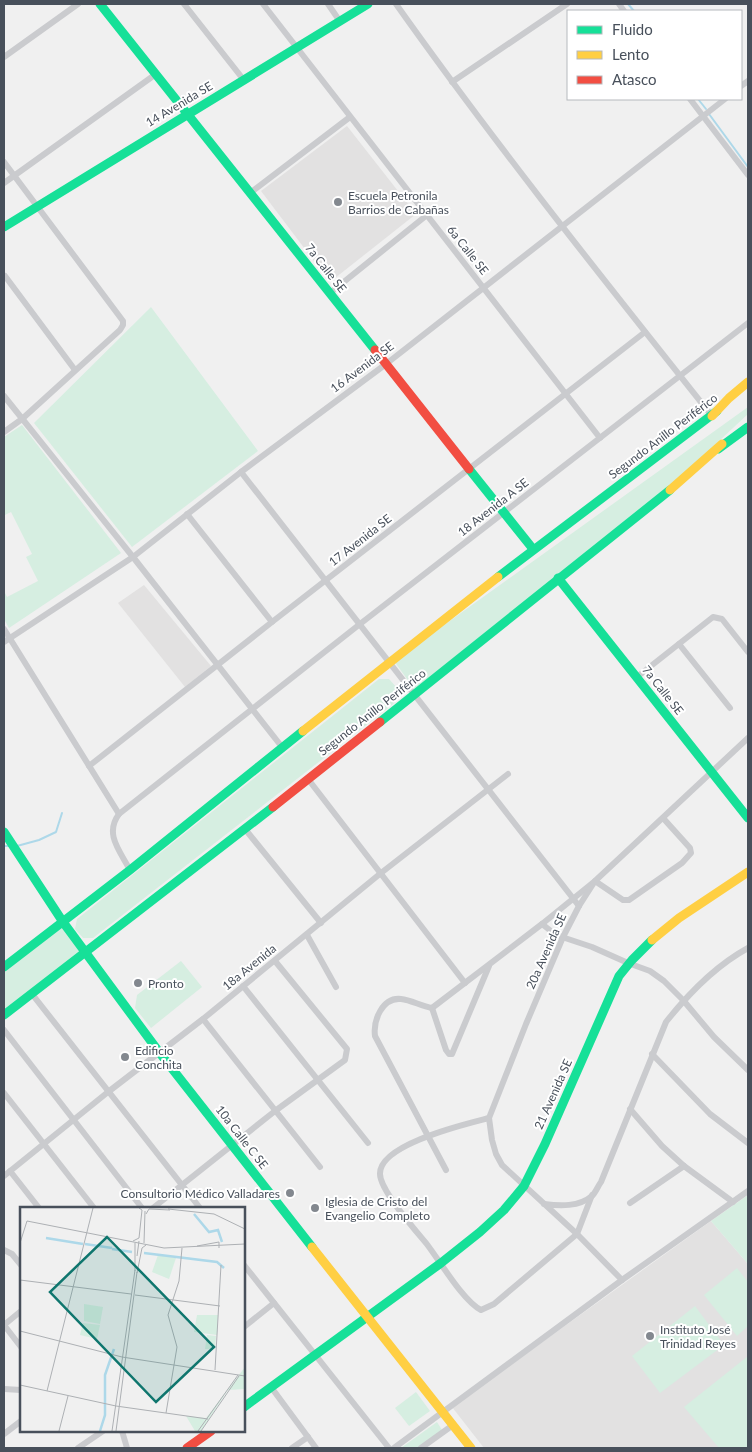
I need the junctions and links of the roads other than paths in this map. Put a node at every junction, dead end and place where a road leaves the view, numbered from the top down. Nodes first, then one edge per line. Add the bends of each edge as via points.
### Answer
1 (78, 4) edge
2 (100, 4) edge
3 (184, 4) edge
4 (263, 4) edge
5 (328, 4) edge
6 (368, 4) edge
7 (396, 4) edge
8 (567, 4) edge
9 (340, 20) junction
10 (296, 47) junction
11 (4, 57) edge
12 (156, 74) junction
13 (243, 79) junction
14 (452, 82) junction
15 (691, 100) edge
16 (724, 100) edge
17 (187, 114) junction
18 (703, 116) junction
19 (350, 117) junction
20 (4, 162) edge
21 (14, 175) junction
22 (748, 176) edge
23 (4, 183) edge
24 (250, 193) junction
25 (38, 206) junction
26 (427, 216) junction
27 (562, 226) junction
28 (4, 227) edge
29 (6, 276) dead end
30 (483, 288) junction
31 (330, 293) junction
32 (748, 323) edge
33 (645, 332) junction
34 (386, 364) junction
35 (75, 370) junction
36 (680, 376) junction
37 (748, 382) edge
38 (748, 388) edge
39 (565, 394) junction
40 (4, 396) edge
41 (712, 416) junction
42 (22, 419) junction
43 (748, 420) edge
44 (748, 427) edge
45 (4, 432) edge
46 (600, 438) junction
47 (718, 449) junction
48 (469, 469) junction
49 (241, 472) junction
50 (504, 512) junction
51 (186, 514) junction
52 (533, 549) junction
53 (133, 557) junction
54 (558, 578) junction
55 (326, 580) junction
56 (272, 622) junction
57 (360, 624) junction
58 (4, 629) edge
59 (7, 640) edge
60 (679, 644) junction
61 (748, 652) edge
62 (390, 663) junction
63 (217, 665) junction
64 (637, 677) junction
65 (415, 695) junction
66 (730, 708) dead end
67 (252, 710) junction
68 (748, 738) edge
69 (282, 747) junction
70 (89, 766) junction
71 (712, 772) junction
72 (508, 774) dead end
73 (308, 779) junction
74 (488, 789) junction
75 (119, 814) junction
76 (663, 818) junction
77 (748, 818) edge
78 (245, 829) junction
79 (4, 833) edge
80 (130, 870) junction
81 (748, 872) edge
82 (381, 873) junction
83 (595, 881) junction
84 (573, 899) junction
85 (579, 906) junction
86 (63, 922) junction
87 (320, 923) junction
88 (542, 924) junction
89 (308, 935) junction
90 (563, 937) junction
91 (748, 948) edge
92 (86, 953) junction
93 (275, 961) junction
94 (628, 963) junction
95 (489, 964) junction
96 (4, 967) edge
97 (465, 983) junction
98 (243, 986) junction
99 (336, 988) dead end
100 (32, 994) junction
101 (683, 1000) junction
102 (432, 1008) junction
103 (4, 1015) edge
104 (203, 1019) junction
105 (4, 1030) edge
106 (159, 1052) junction
107 (652, 1054) junction
108 (748, 1070) edge
109 (318, 1079) junction
110 (108, 1092) junction
111 (4, 1093) edge
112 (630, 1109) junction
113 (275, 1111) junction
114 (489, 1118) junction
115 (74, 1121) junction
116 (428, 1135) junction
117 (368, 1143) dead end
118 (748, 1143) edge
119 (44, 1144) junction
120 (233, 1146) junction
121 (684, 1166) junction
122 (320, 1167) dead end
123 (446, 1170) dead end
124 (10, 1171) junction
125 (4, 1176) edge
126 (182, 1186) junction
127 (524, 1186) junction
128 (748, 1191) edge
129 (592, 1195) junction
130 (733, 1202) junction
131 (543, 1203) junction
132 (630, 1203) dead end
133 (39, 1207) edge
134 (93, 1207) edge
135 (141, 1207) edge
136 (154, 1207) edge
137 (199, 1207) edge
138 (577, 1234) junction
139 (5, 1250) edge
140 (441, 1263) junction
141 (20, 1264) edge
142 (245, 1266) edge
143 (622, 1280) junction
144 (274, 1303) junction
145 (20, 1312) edge
146 (367, 1316) junction
147 (4, 1325) edge
148 (245, 1326) edge
149 (20, 1345) edge
150 (314, 1354) junction
151 (271, 1387) junction
152 (4, 1388) edge
153 (20, 1390) edge
154 (245, 1406) edge
155 (443, 1412) junction
156 (20, 1422) edge
157 (453, 1425) junction
158 (102, 1432) edge
159 (122, 1432) edge
160 (210, 1432) edge
161 (4, 1434) edge
162 (308, 1437) junction
163 (78, 1448) edge
164 (127, 1448) edge
165 (187, 1448) edge
166 (292, 1448) edge
167 (316, 1448) edge
168 (389, 1448) edge
169 (394, 1448) edge
170 (421, 1448) edge
171 (471, 1448) edge

1 - 11 street
2 - 12 main road, 7a Calle SE
3 - 13 street
4 - 10 street, 6a Calle SE
5 - 9 street
6 - 9 main road, 14 Avenida SE
7 - 14 street
8 - 14 street
9 - 10 main road, 14 Avenida SE
10 - 13 main road, 14 Avenida SE
10 - 19 street, 6a Calle SE
12 - 17 main road, 7a Calle SE
12 - 21 street
13 - 17 main road, 14 Avenida SE
14 - 27 street
15 - 18 street
16 - 18 street, 16 Avenida SE
17 - 24 main road, 7a Calle SE
17 - 25 main road, 14 Avenida SE
18 - 22 street
18 - 27 street, 16 Avenida SE
19 - 24 street
19 - 26 street, 6a Calle SE
20 - 21 street
21 - 23 street
21 - 25 street
24 - 31 main road, 7a Calle SE
25 - 28 main road, 14 Avenida SE
25 - 35 street via 123,321 124,326
26 - 30 street, 6a Calle SE
26 - 31 street
27 - 30 street, 16 Avenida SE
27 - 33 street
29 - 35 street
30 - 34 street, 16 Avenida SE
30 - 39 street, 6a Calle SE
31 - 34 main road, 7a Calle SE
32 - 36 street, 18 Avenida A SE
33 - 36 street
33 - 39 street, 17 Avenida SE
34 - 48 main road, 7a Calle SE
34 - 49 street, 16 Avenida SE
35 - 42 street
36 - 41 street
36 - 46 street, 18 Avenida A SE
37 - 41 main road
38 - 41 main road, Segundo Anillo Periférico
39 - 46 street, 6a Calle SE
39 - 48 street, 17 Avenida SE
40 - 42 street
41 - 52 main road, Segundo Anillo Periférico
42 - 45 street
42 - 53 street
43 - 47 main road, Segundo Anillo Periférico
44 - 47 main road
46 - 50 street, 18 Avenida A SE
47 - 54 main road, Segundo Anillo Periférico
48 - 50 main road, 7a Calle SE
48 - 55 street, 17 Avenida SE
49 - 51 street, 16 Avenida SE
49 - 55 street
50 - 52 main road, 7a Calle SE
50 - 57 street, 18 Avenida A SE
51 - 53 street, 16 Avenida SE
51 - 56 street
52 - 62 main road, Segundo Anillo Periférico
53 - 59 street, 16 Avenida SE
53 - 63 street
54 - 64 main road, 7a Calle SE
54 - 65 main road, Segundo Anillo Periférico
55 - 56 street, 17 Avenida SE
55 - 57 street
56 - 63 street, 17 Avenida SE
57 - 62 street
57 - 67 street, 18 Avenida A SE
58 - 59 street
59 - 70 street
60 - 61 street via 717,616
60 - 64 street
60 - 66 street
62 - 65 street
62 - 69 main road, Segundo Anillo Periférico
63 - 67 street
63 - 70 street, 17 Avenida SE
64 - 71 main road, 7a Calle SE
65 - 73 main road, Segundo Anillo Periférico
65 - 74 street
67 - 69 street
67 - 75 street, 18 Avenida A SE
68 - 71 street, 20a Avenida SE
69 - 80 main road, Segundo Anillo Periférico
70 - 75 street
71 - 76 street, 20a Avenida SE
71 - 77 main road, 7a Calle SE
72 - 74 street, 18a Avenida
73 - 78 main road, Segundo Anillo Periférico
73 - 82 street
74 - 82 street, 18a Avenida
74 - 84 street
75 - 80 street via 113,822 112,835
76 - 83 street, 20a Avenida SE
76 - 83 street via 690,848 688,858 629,900 623,900
78 - 87 street
78 - 92 main road, Segundo Anillo Periférico
79 - 86 main road, 10a Calle C SE
80 - 86 main road, Segundo Anillo Periférico
81 - 94 main road, 21 Avenida SE via 681,917
82 - 87 street, 18a Avenida
82 - 97 street
83 - 84 street
83 - 85 street, 20a Avenida SE
84 - 85 street
84 - 88 street
85 - 90 street, 20a Avenida SE
86 - 92 main road, 10a Calle C SE
86 - 96 main road, Segundo Anillo Periférico
87 - 89 street, 18a Avenida
88 - 90 street
88 - 95 street
89 - 93 street, 18a Avenida
89 - 99 street
90 - 94 street
90 - 114 street, 20a Avenida SE
91 - 101 street via 700,982
92 - 100 main road, Segundo Anillo Periférico
92 - 106 main road, 10a Calle C SE
93 - 98 street, 18a Avenida
93 - 109 street via 347,1049 345,1060
94 - 101 street via 650,971
94 - 127 main road, 21 Avenida SE via 619,976
95 - 97 street
95 - 102 street via 451,1054 446,1050
97 - 102 street
98 - 104 street, 18a Avenida
98 - 109 street
100 - 103 main road, Segundo Anillo Periférico
100 - 110 street
101 - 107 street via 666,1022
101 - 108 street
102 - 116 street via 398,999 382,1008 374,1027 375,1036
104 - 106 street, 18a Avenida
104 - 113 street
105 - 115 street
106 - 110 street, 18a Avenida
106 - 120 main road, 10a Calle C SE
107 - 112 street
107 - 118 street via 710,1114
109 - 113 street
109 - 117 street
110 - 115 street, 18a Avenida
110 - 126 street
111 - 119 street
112 - 121 street
112 - 129 street via 601,1182
113 - 120 street
113 - 122 street
114 - 116 street
114 - 127 street via 496,1154 502,1165
115 - 119 street, 18a Avenida
115 - 135 street
116 - 123 street
116 - 140 street via 390,1156 382,1164 380,1174 383,1185
119 - 124 street, 18a Avenida
119 - 134 street
120 - 126 street
120 - 146 main road, 10a Calle C SE
121 - 130 street
121 - 132 street
124 - 125 street, 18a Avenida
124 - 133 street
126 - 136 street
126 - 137 street
127 - 131 street
127 - 140 main road, 21 Avenida SE via 504,1210
128 - 130 street
129 - 131 street via 568,1205
129 - 138 street
130 - 143 street
131 - 138 street
138 - 140 street via 494,1304 481,1310 468,1301
138 - 143 street
139 - 141 street
140 - 146 main road, 21 Avenida SE
142 - 144 street
143 - 155 street
144 - 148 street
144 - 150 street
145 - 147 street
146 - 150 main road, 21 Avenida SE
146 - 155 main road, 10a Calle C SE
147 - 149 street
150 - 151 main road, 21 Avenida SE
150 - 168 street
151 - 154 main road, 21 Avenida SE
151 - 162 street
152 - 153 street
155 - 157 main road, 10a Calle C SE
155 - 169 street
156 - 161 street
157 - 170 street
157 - 171 main road, 10a Calle C SE
158 - 163 street
159 - 164 street
160 - 165 main road
162 - 166 street
162 - 167 street

